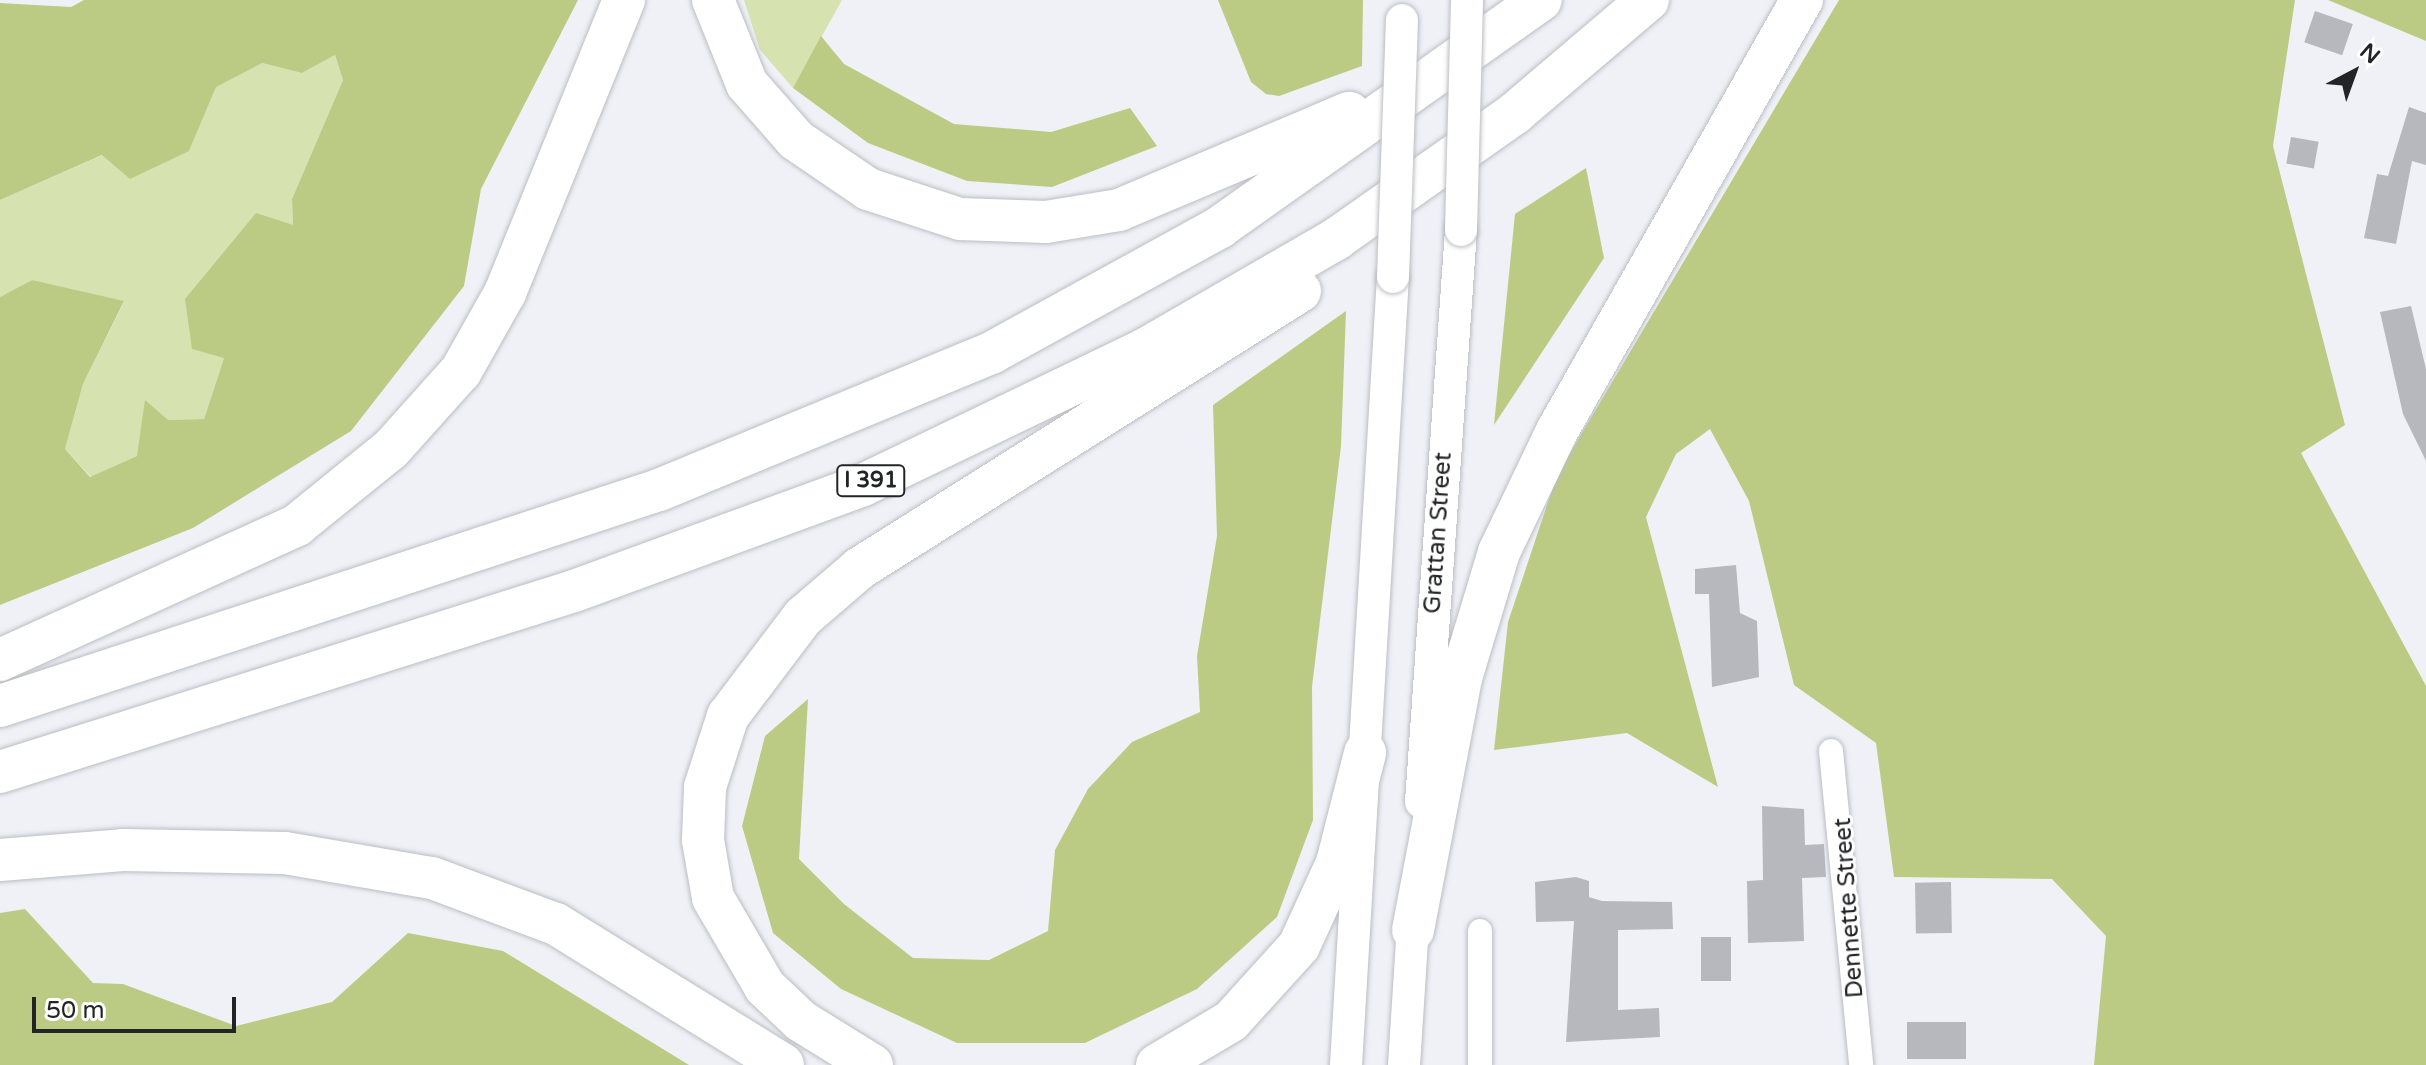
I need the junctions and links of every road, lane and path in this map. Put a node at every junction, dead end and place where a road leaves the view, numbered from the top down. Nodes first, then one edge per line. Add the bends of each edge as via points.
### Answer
1 (624, 0) edge
2 (713, 0) edge
3 (1467, 0) edge
4 (1648, 0) edge
5 (1802, 0) edge
6 (1402, 10) edge
7 (1529, 10) edge
8 (1514, 114) junction
9 (0, 660) edge
10 (0, 706) edge
11 (1831, 751) dead end
12 (1365, 753) junction
13 (0, 772) edge
14 (0, 860) edge
15 (1413, 930) junction
16 (1480, 931) dead end
17 (783, 1065) edge
18 (872, 1065) edge
19 (1157, 1065) edge
20 (1346, 1065) edge
21 (1404, 1065) edge
22 (1480, 1065) edge
23 (1861, 1065) edge

1 - 9 highway via 505,293 461,371 391,449 297,525
2 - 7 highway via 747,84 815,156 913,208 1016,223 1119,210 1231,168 1400,88
3 - 15 main road, Grattan Street, bridge via 1461,230
4 - 8 highway, I 391
5 - 15 highway via 1557,431 1499,552 1461,678
6 - 12 main road, bridge via 1393,277
7 - 10 highway via 1220,227 1107,295 980,358 659,490
8 - 13 highway, I 391 via 1247,292 863,485 574,591
8 - 18 highway via 1290,299 860,568 758,670 710,762 703,820 713,898 736,947 773,996
11 - 23 street, Dennette Street
12 - 19 highway via 1332,876 1299,946 1231,1021
12 - 20 main road
14 - 17 highway via 123,850 271,853 432,878 556,924
15 - 21 main road, Grattan Street
16 - 22 street

